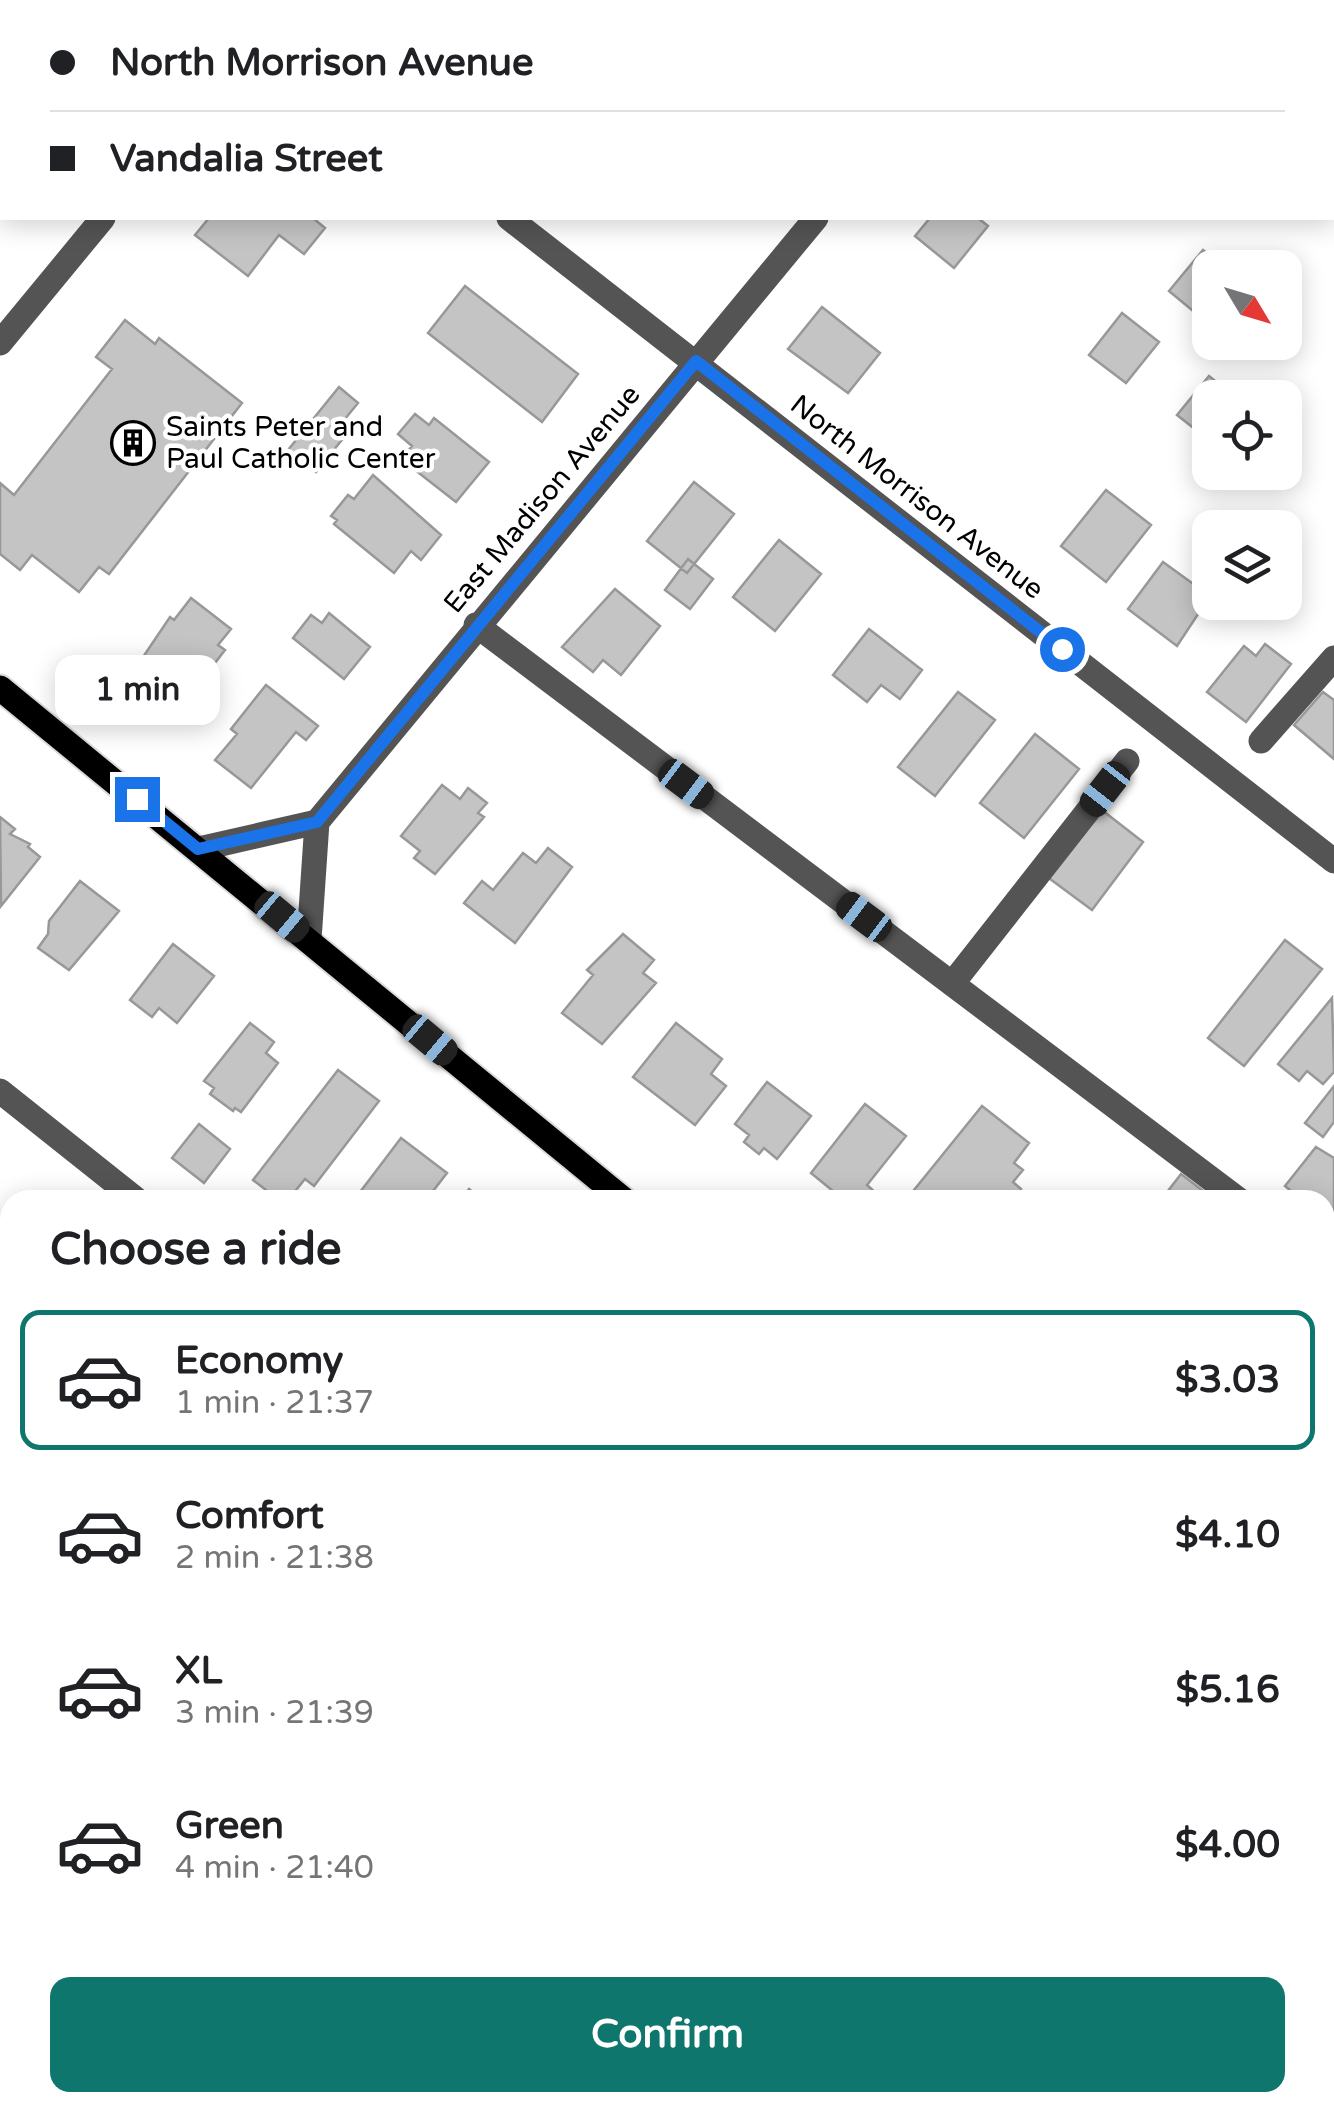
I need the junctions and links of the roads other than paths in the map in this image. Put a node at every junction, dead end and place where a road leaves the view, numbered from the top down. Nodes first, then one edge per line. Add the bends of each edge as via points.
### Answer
1 (101, 220) edge
2 (512, 220) edge
3 (814, 220) edge
4 (0, 343) edge
5 (696, 361) junction
6 (476, 625) junction
7 (1334, 658) edge
8 (0, 688) edge
9 (1261, 741) dead end
10 (1127, 761) dead end
11 (317, 822) junction
12 (198, 849) junction
13 (1334, 861) edge
14 (309, 940) junction
15 (952, 984) junction
16 (0, 1092) edge
17 (124, 1190) edge
18 (612, 1190) edge
19 (1225, 1190) edge

1 - 4 street
2 - 5 street, North Morrison Avenue
3 - 5 street, East Madison Avenue
5 - 6 street, East Madison Avenue
5 - 13 street, North Morrison Avenue
6 - 11 street, East Madison Avenue
6 - 15 street
7 - 9 street
8 - 12 main road
10 - 15 street
11 - 12 street
11 - 14 street
12 - 14 main road
14 - 18 main road
15 - 19 street
16 - 17 street

